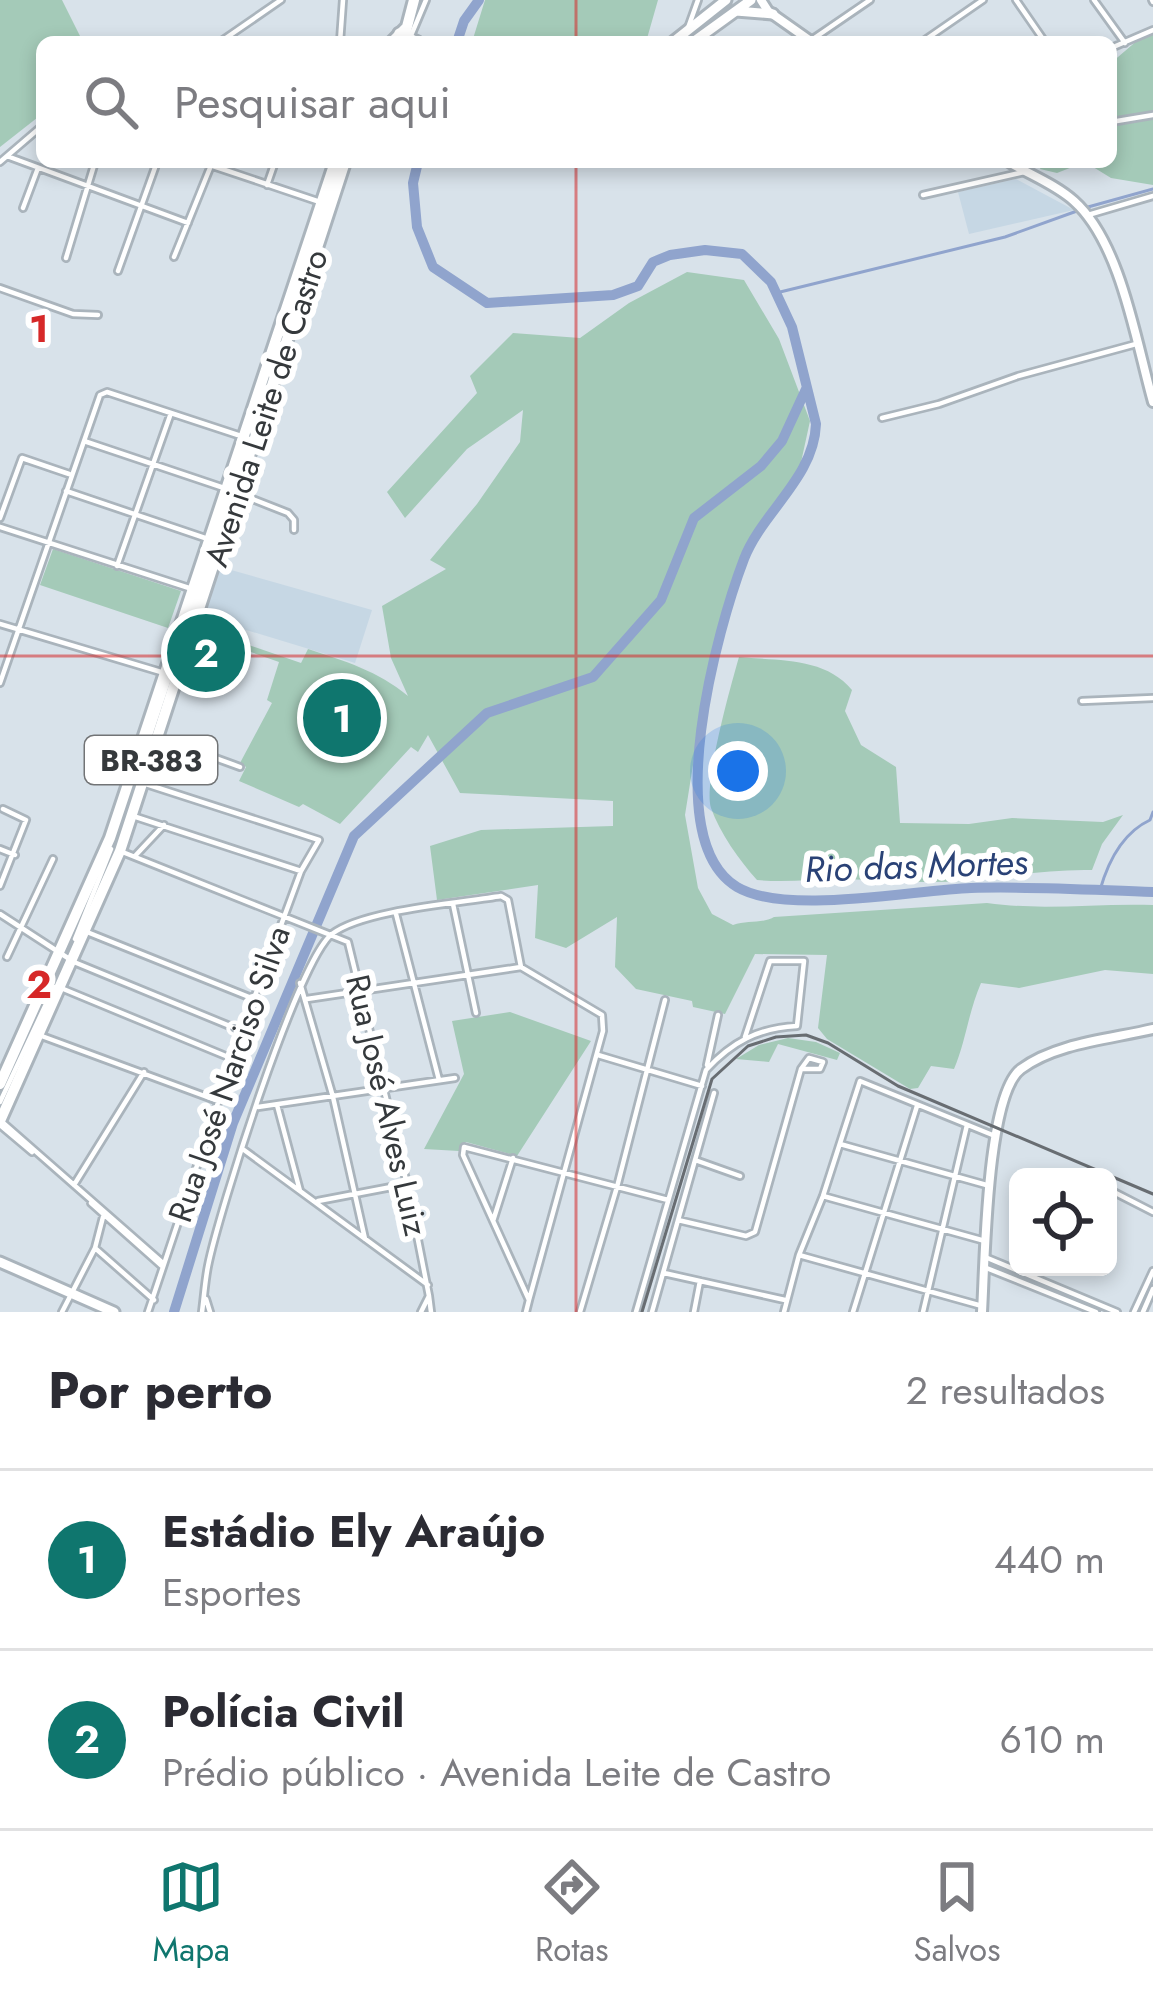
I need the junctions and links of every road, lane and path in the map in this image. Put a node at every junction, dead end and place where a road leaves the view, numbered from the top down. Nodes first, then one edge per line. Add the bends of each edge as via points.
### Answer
1 (280, 0) edge
2 (344, 0) edge
3 (414, 0) edge
4 (426, 0) edge
5 (698, 0) edge
6 (751, 0) edge
7 (761, 0) edge
8 (776, 0) edge
9 (870, 0) edge
10 (983, 0) edge
11 (1016, 0) edge
12 (1094, 0) edge
13 (724, 2) edge
14 (734, 13) junction
15 (775, 16) junction
16 (688, 28) junction
17 (1153, 30) edge
18 (229, 36) edge
19 (341, 36) edge
20 (405, 36) edge
21 (406, 36) edge
22 (679, 36) edge
23 (689, 36) edge
24 (701, 36) edge
25 (803, 36) edge
26 (819, 36) edge
27 (931, 36) edge
28 (1041, 36) edge
29 (1125, 43) junction
30 (1117, 46) edge
31 (1153, 115) edge
32 (1117, 121) edge
33 (36, 131) edge
34 (7, 156) junction
35 (0, 162) edge
36 (36, 167) edge
37 (38, 168) joint
38 (93, 168) edge
39 (155, 168) edge
40 (210, 168) edge
41 (217, 168) edge
42 (273, 168) edge
43 (338, 168) edge
44 (1018, 168) edge
45 (1024, 172) junction
46 (267, 185) junction
47 (89, 186) junction
48 (923, 195) dead end
49 (1153, 196) edge
50 (327, 202) junction
51 (141, 205) junction
52 (23, 208) dead end
53 (1088, 215) junction
54 (188, 223) junction
55 (174, 257) dead end
56 (66, 258) dead end
57 (118, 271) dead end
58 (0, 288) edge
59 (98, 315) dead end
60 (1136, 344) junction
61 (1153, 402) edge
62 (171, 413) junction
63 (882, 418) dead end
64 (244, 437) junction
65 (84, 441) junction
66 (153, 464) junction
67 (70, 474) junction
68 (66, 491) junction
69 (233, 491) junction
70 (134, 514) junction
71 (0, 518) edge
72 (0, 527) edge
73 (293, 530) dead end
74 (48, 542) junction
75 (216, 542) junction
76 (116, 566) junction
77 (199, 590) junction
78 (0, 624) edge
79 (17, 630) junction
80 (172, 672) junction
81 (0, 683) edge
82 (1153, 698) edge
83 (1082, 701) dead end
84 (158, 737) junction
85 (240, 767) dead end
86 (143, 783) junction
87 (3, 809) dead end
88 (132, 816) junction
89 (164, 825) junction
90 (114, 843) junction
91 (0, 849) edge
92 (15, 855) junction
93 (135, 857) junction
94 (53, 859) dead end
95 (301, 871) junction
96 (0, 886) edge
97 (453, 904) junction
98 (0, 914) edge
99 (395, 914) junction
100 (287, 920) junction
101 (21, 929) junction
102 (87, 932) junction
103 (331, 935) junction
104 (7, 957) dead end
105 (67, 958) junction
106 (521, 967) junction
107 (469, 976) junction
108 (300, 983) junction
109 (415, 983) junction
110 (61, 988) junction
111 (360, 991) junction
112 (254, 999) junction
113 (307, 999) junction
114 (665, 1000) dead end
115 (476, 1013) dead end
116 (718, 1015) dead end
117 (1153, 1029) edge
118 (242, 1031) junction
119 (39, 1035) junction
120 (745, 1037) junction
121 (15, 1055) edge
122 (597, 1055) junction
123 (233, 1059) junction
124 (801, 1069) dead end
125 (706, 1070) junction
126 (649, 1071) junction
127 (144, 1072) junction
128 (454, 1078) dead end
129 (439, 1080) junction
130 (0, 1084) edge
131 (702, 1086) junction
132 (382, 1089) junction
133 (714, 1093) dead end
134 (333, 1097) junction
135 (218, 1101) junction
136 (0, 1102) edge
137 (277, 1105) junction
138 (917, 1106) junction
139 (256, 1107) junction
140 (0, 1122) edge
141 (968, 1125) junction
142 (995, 1136) junction
143 (839, 1144) junction
144 (244, 1150) junction
145 (513, 1158) junction
146 (694, 1160) junction
147 (899, 1162) junction
148 (564, 1173) junction
149 (740, 1176) dead end
150 (956, 1177) junction
151 (406, 1184) junction
152 (74, 1186) junction
153 (990, 1186) junction
154 (617, 1187) junction
155 (300, 1191) junction
156 (354, 1192) junction
157 (1117, 1194) edge
158 (823, 1196) junction
159 (668, 1200) junction
160 (315, 1202) junction
161 (1153, 1212) edge
162 (104, 1213) junction
163 (885, 1214) junction
164 (678, 1220) junction
165 (493, 1221) junction
166 (944, 1230) junction
167 (365, 1239) junction
168 (987, 1241) junction
169 (95, 1248) junction
170 (799, 1255) junction
171 (985, 1262) junction
172 (1, 1266) edge
173 (163, 1266) junction
174 (1153, 1271) edge
175 (664, 1273) junction
176 (864, 1275) junction
177 (700, 1281) junction
178 (428, 1285) junction
179 (1153, 1289) edge
180 (929, 1292) junction
181 (70, 1295) junction
182 (428, 1296) junction
183 (154, 1300) junction
184 (529, 1300) junction
185 (785, 1300) junction
186 (1077, 1300) junction
187 (982, 1309) edge
188 (62, 1312) edge
189 (114, 1312) edge
190 (148, 1312) edge
191 (206, 1312) edge
192 (421, 1312) edge
193 (431, 1312) edge
194 (526, 1312) edge
195 (580, 1312) edge
196 (636, 1312) edge
197 (652, 1312) edge
198 (694, 1312) edge
199 (784, 1312) edge
200 (853, 1312) edge
201 (923, 1312) edge
202 (1096, 1312) edge
203 (1117, 1312) edge
204 (1134, 1312) edge
205 (1143, 1312) edge

1 - 18 street
2 - 19 street
3 - 20 highway
4 - 21 street
5 - 16 street
6 - 14 main road
7 - 15 main road
8 - 15 main road
9 - 26 street
10 - 27 street
11 - 28 street
12 - 29 street
13 - 14 main road
13 - 16 main road
14 - 15 main road
14 - 24 main road
15 - 25 main road
16 - 22 main road
16 - 23 main road
17 - 29 street
29 - 30 street
31 - 32 street
33 - 34 street
34 - 35 street
34 - 36 street
37 - 47 street
37 - 52 street
38 - 47 street
39 - 51 street
40 - 54 street
41 - 46 street
42 - 46 street
43 - 50 highway, Avenida Leite de Castro / BR-383
44 - 45 main road
45 - 48 street
45 - 53 main road
46 - 50 street
47 - 51 street
47 - 56 street
49 - 53 street
50 - 64 highway, Avenida Leite de Castro / BR-383
50 - 69 highway, Avenida Leite de Castro / BR-383
51 - 54 street
51 - 57 street
53 - 60 main road
54 - 55 street
58 - 59 street
60 - 61 main road
60 - 63 street
62 - 64 street
62 - 65 street via 104,392
62 - 66 street
64 - 69 highway, Avenida Leite de Castro / BR-383
65 - 66 street
65 - 67 street
66 - 69 street
66 - 70 street
67 - 68 street
67 - 71 street via 22,458
68 - 70 street
68 - 74 street
69 - 73 street via 292,516
69 - 75 highway, Avenida Leite de Castro / BR-383
70 - 75 street
70 - 76 street
72 - 74 street
74 - 76 street
74 - 79 street
75 - 77 highway, Avenida Leite de Castro / BR-383
76 - 77 street
77 - 80 highway, Avenida Leite de Castro / BR-383
78 - 79 street
79 - 80 street
79 - 81 street
80 - 84 highway, Avenida Leite de Castro / BR-383
80 - 90 highway, Avenida Leite de Castro / BR-383
82 - 83 street
84 - 85 street
84 - 86 highway, Avenida Leite de Castro / BR-383
86 - 88 highway, Avenida Leite de Castro / BR-383
86 - 95 street, Rua José Narciso Silva via 319,840
87 - 92 street via 25,818
88 - 89 street
88 - 90 highway, Avenida Leite de Castro / BR-383
89 - 93 street
89 - 95 street
90 - 93 street, Rua José Alves Luiz
90 - 102 highway, Avenida Leite de Castro / BR-383
90 - 105 highway, Avenida Leite de Castro / BR-383
91 - 92 street
92 - 96 street
93 - 100 street, Rua José Alves Luiz
94 - 101 street
95 - 100 street, Rua José Narciso Silva
97 - 99 street
97 - 106 street via 506,897
97 - 107 street
98 - 101 street
99 - 103 street
99 - 109 street
100 - 103 street, Rua José Alves Luiz
100 - 112 street, Rua José Narciso Silva
101 - 104 street
101 - 105 street
102 - 105 highway, Avenida Leite de Castro / BR-383
102 - 112 street
103 - 108 street
103 - 111 street, Rua José Alves Luiz via 350,946
105 - 110 highway, Avenida Leite de Castro / BR-383
105 - 118 street
105 - 121 highway, Avenida Leite de Castro / BR-383
106 - 107 street
106 - 122 street via 597,1009
107 - 109 street
107 - 115 street
108 - 113 street
108 - 139 street
109 - 111 street
109 - 129 street
110 - 119 highway, Avenida Leite de Castro / BR-383
110 - 123 street
111 - 113 street
111 - 132 street, Rua José Alves Luiz
112 - 118 street, Rua José Narciso Silva
113 - 134 street
114 - 126 street
116 - 125 street
117 - 142 main road via 1057,1051 1015,1072
118 - 123 street, Rua José Narciso Silva
119 - 121 highway, Avenida Leite de Castro / BR-383
119 - 127 street
120 - 120 street via 797,1026 804,961 770,961
120 - 125 street
121 - 130 highway, Avenida Leite de Castro / BR-383
121 - 136 street
121 - 140 highway, Avenida Leite de Castro / BR-383
122 - 126 street
122 - 148 street
123 - 135 street, Rua José Narciso Silva
124 - 164 street via 752,1236
125 - 131 street
126 - 131 street
126 - 154 street
127 - 135 street
127 - 152 street
128 - 129 street
129 - 132 street
131 - 159 street
132 - 134 street
132 - 151 street, Rua José Alves Luiz
133 - 146 street
134 - 137 street
134 - 156 street
135 - 173 street, Rua José Narciso Silva
137 - 139 street
137 - 155 street
138 - 141 street
138 - 143 street via 860,1081
138 - 147 street
139 - 144 street
140 - 152 street
141 - 142 street
141 - 150 street
142 - 153 main road
143 - 147 street
143 - 158 street
144 - 155 street
144 - 191 street via 208,1262
145 - 148 street
145 - 165 street
145 - 165 street via 464,1147
146 - 149 street
146 - 164 street
147 - 150 street
147 - 163 street
148 - 154 street
148 - 184 street
150 - 153 street
150 - 166 street
151 - 156 street
151 - 178 street, Rua José Alves Luiz
152 - 162 street
153 - 168 main road
154 - 159 street
154 - 195 street
155 - 160 street
156 - 160 street
156 - 167 street
157 - 161 street
158 - 163 street
158 - 170 street
159 - 196 street
160 - 167 street
162 - 169 street
162 - 173 street
163 - 166 street
163 - 176 street
164 - 175 street
165 - 184 street
166 - 168 street
166 - 180 street
167 - 178 street
168 - 171 main road
169 - 181 street
169 - 183 street
170 - 176 street
170 - 185 street
171 - 186 street
171 - 187 main road
172 - 181 main road
173 - 183 street, Rua José Narciso Silva
174 - 204 street
175 - 177 street
175 - 197 street
176 - 180 street
176 - 200 street
177 - 185 street
177 - 198 street
178 - 182 street, Rua José Alves Luiz
179 - 205 street
180 - 187 street
180 - 201 street
181 - 188 street
181 - 189 main road
182 - 192 street
182 - 193 street
183 - 190 street, Rua José Narciso Silva
184 - 194 street
185 - 199 street
186 - 202 street
186 - 203 street

